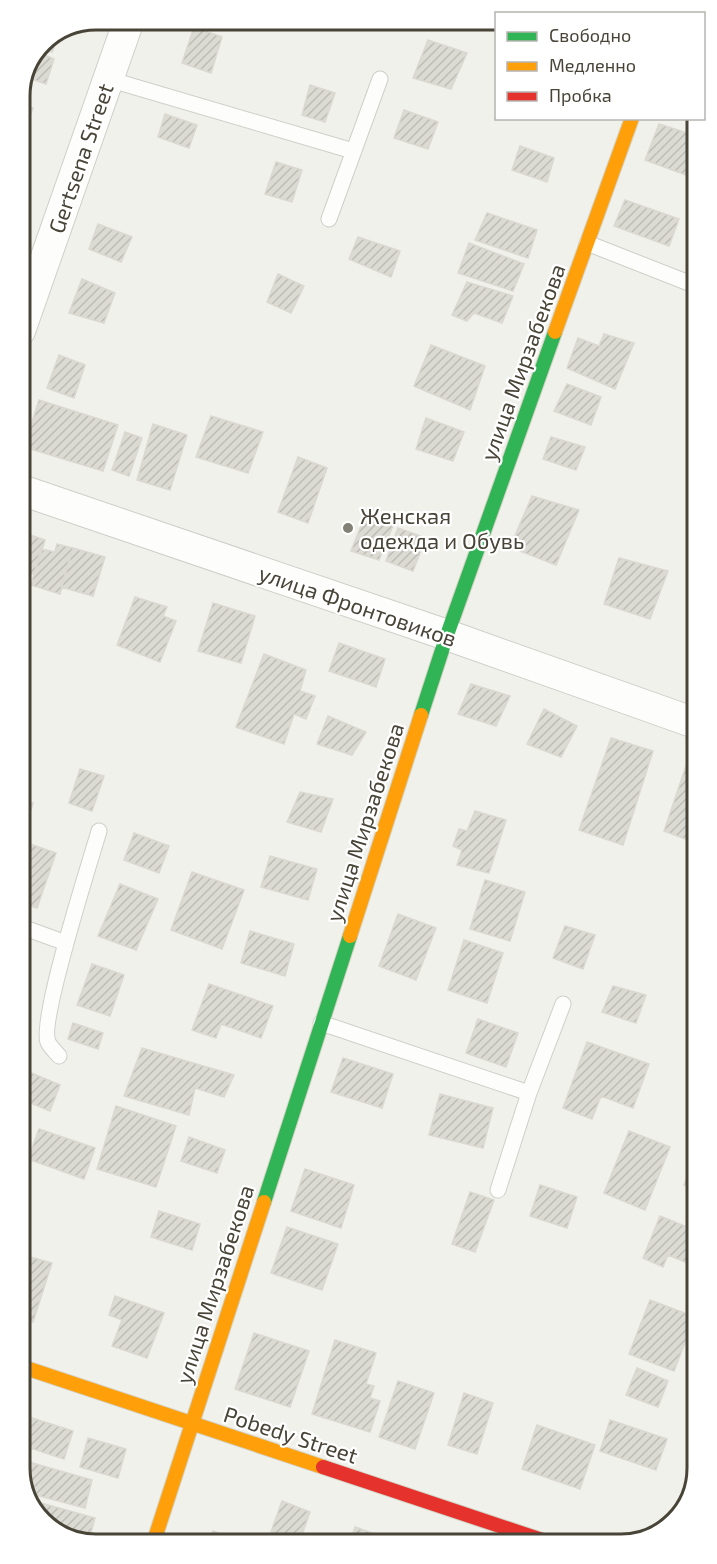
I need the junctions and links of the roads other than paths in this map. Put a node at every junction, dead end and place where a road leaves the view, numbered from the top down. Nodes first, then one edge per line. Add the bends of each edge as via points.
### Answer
1 (125, 30) edge
2 (108, 79) junction
3 (380, 79) dead end
4 (631, 120) edge
5 (353, 151) junction
6 (328, 219) dead end
7 (587, 243) junction
8 (687, 282) edge
9 (30, 302) edge
10 (30, 493) edge
11 (447, 635) junction
12 (687, 720) edge
13 (99, 831) dead end
14 (30, 930) edge
15 (66, 943) junction
16 (563, 1004) dead end
17 (321, 1023) junction
18 (59, 1056) dead end
19 (530, 1093) junction
20 (498, 1190) dead end
21 (30, 1369) edge
22 (30, 1375) edge
23 (190, 1426) junction
24 (156, 1534) edge
25 (506, 1534) edge
26 (523, 1534) edge

1 - 2 street, Gertsena Street
2 - 5 lane
2 - 9 street, Gertsena Street
3 - 5 lane
4 - 7 street, улица Мирзабекова
5 - 6 lane
7 - 8 lane
7 - 11 street, улица Мирзабекова
10 - 11 street, улица Фронтовиков
11 - 12 street, улица Фронтовиков
11 - 17 street, улица Мирзабекова
13 - 15 lane
14 - 15 lane
15 - 18 lane via 47,1020 47,1041
16 - 19 lane
17 - 19 lane
17 - 23 street, улица Мирзабекова
19 - 20 lane
21 - 23 street, Pobedy Street
22 - 23 street, Pobedy Street
23 - 24 street, улица Мирзабекова
23 - 25 street, Pobedy Street
23 - 26 street, Pobedy Street

